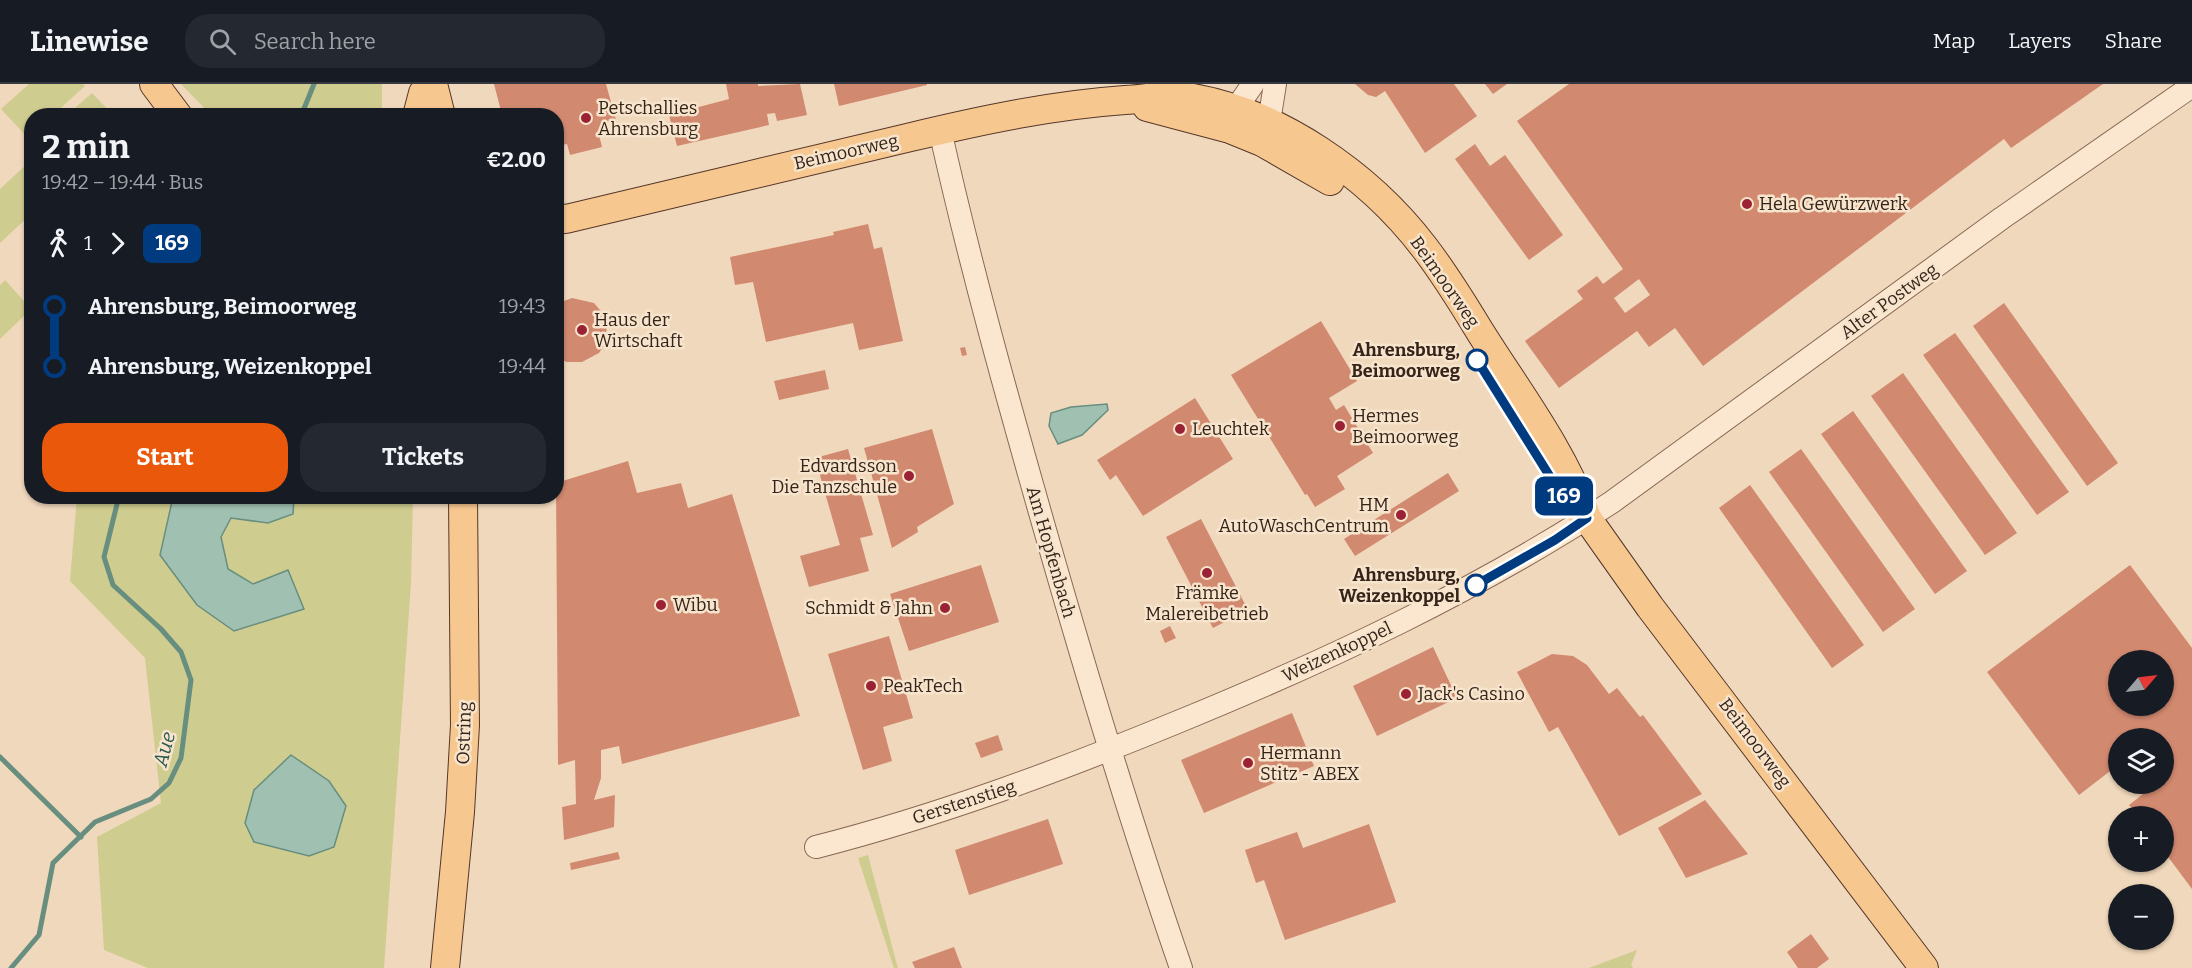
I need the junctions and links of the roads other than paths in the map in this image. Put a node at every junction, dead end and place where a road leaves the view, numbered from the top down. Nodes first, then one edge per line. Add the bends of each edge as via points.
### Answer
1 (154, 84) edge
2 (1253, 84) edge
3 (1275, 84) edge
4 (2192, 86) edge
5 (172, 108) edge
6 (1232, 120) junction
7 (940, 130) junction
8 (1266, 132) junction
9 (564, 220) edge
10 (463, 504) edge
11 (1587, 518) junction
12 (1109, 750) junction
13 (816, 847) dead end
14 (445, 968) edge
15 (1181, 968) edge
16 (1924, 968) edge

1 - 5 main road
2 - 6 street
3 - 8 street
4 - 11 street, Alter Postweg
6 - 7 main road, Beimoorweg via 1189,98 1162,95 1092,101
6 - 8 main road, Beimoorweg
7 - 9 main road, Beimoorweg
7 - 12 street, Am Hopfenbach via 1002,378
8 - 11 main road, Beimoorweg via 1312,147 1348,173 1387,206 1423,246 1574,480
10 - 14 main road, Ostring via 465,725 460,823
11 - 12 street, Weizenkoppel via 1484,580 1363,642
11 - 16 main road, Beimoorweg
12 - 13 street, Gerstenstieg via 960,804
12 - 15 street, Am Hopfenbach

